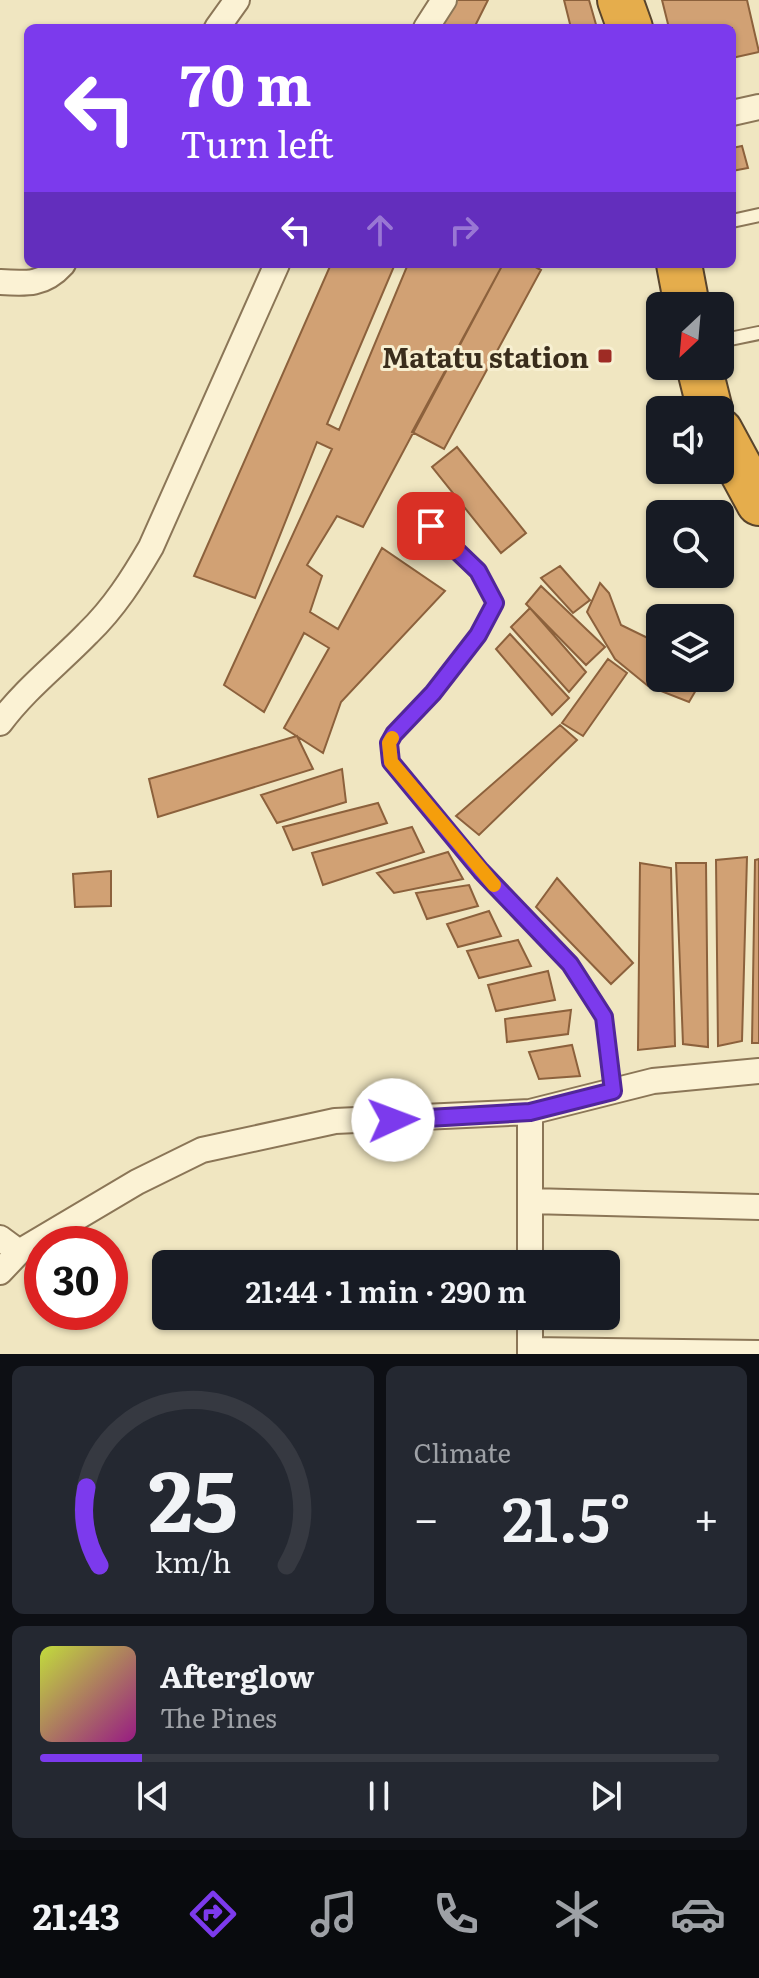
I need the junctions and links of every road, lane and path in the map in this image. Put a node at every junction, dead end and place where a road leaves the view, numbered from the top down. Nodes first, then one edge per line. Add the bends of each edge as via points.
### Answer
1 (237, 0) edge
2 (444, 0) edge
3 (620, 0) edge
4 (220, 24) edge
5 (429, 24) edge
6 (629, 24) edge
7 (759, 107) edge
8 (736, 112) edge
9 (759, 215) edge
10 (736, 220) edge
11 (59, 268) edge
12 (275, 268) edge
13 (680, 268) edge
14 (0, 282) edge
15 (684, 292) edge
16 (759, 333) edge
17 (734, 338) edge
18 (737, 445) edge
19 (759, 503) edge
20 (431, 526) dead end
21 (0, 723) edge
22 (759, 1071) edge
23 (613, 1091) junction
24 (530, 1112) junction
25 (530, 1201) junction
26 (759, 1207) edge
27 (10, 1245) edge
28 (530, 1250) edge
29 (0, 1272) edge
30 (530, 1330) edge
31 (530, 1352) edge
32 (759, 1353) edge

1 - 4 street
2 - 5 street
3 - 6 highway
7 - 8 street
9 - 10 lane
11 - 14 street via 50,278 28,285
12 - 21 street via 151,547 128,586
13 - 15 highway
16 - 17 lane
18 - 19 highway
20 - 23 lane via 478,571 495,603 478,635 394,734 389,743 391,762 481,871 570,964 604,1017
22 - 23 street via 653,1081
23 - 24 street
24 - 25 street
24 - 27 street via 335,1121 202,1150
25 - 26 street
25 - 28 street
27 - 29 street
30 - 31 street
31 - 32 street

